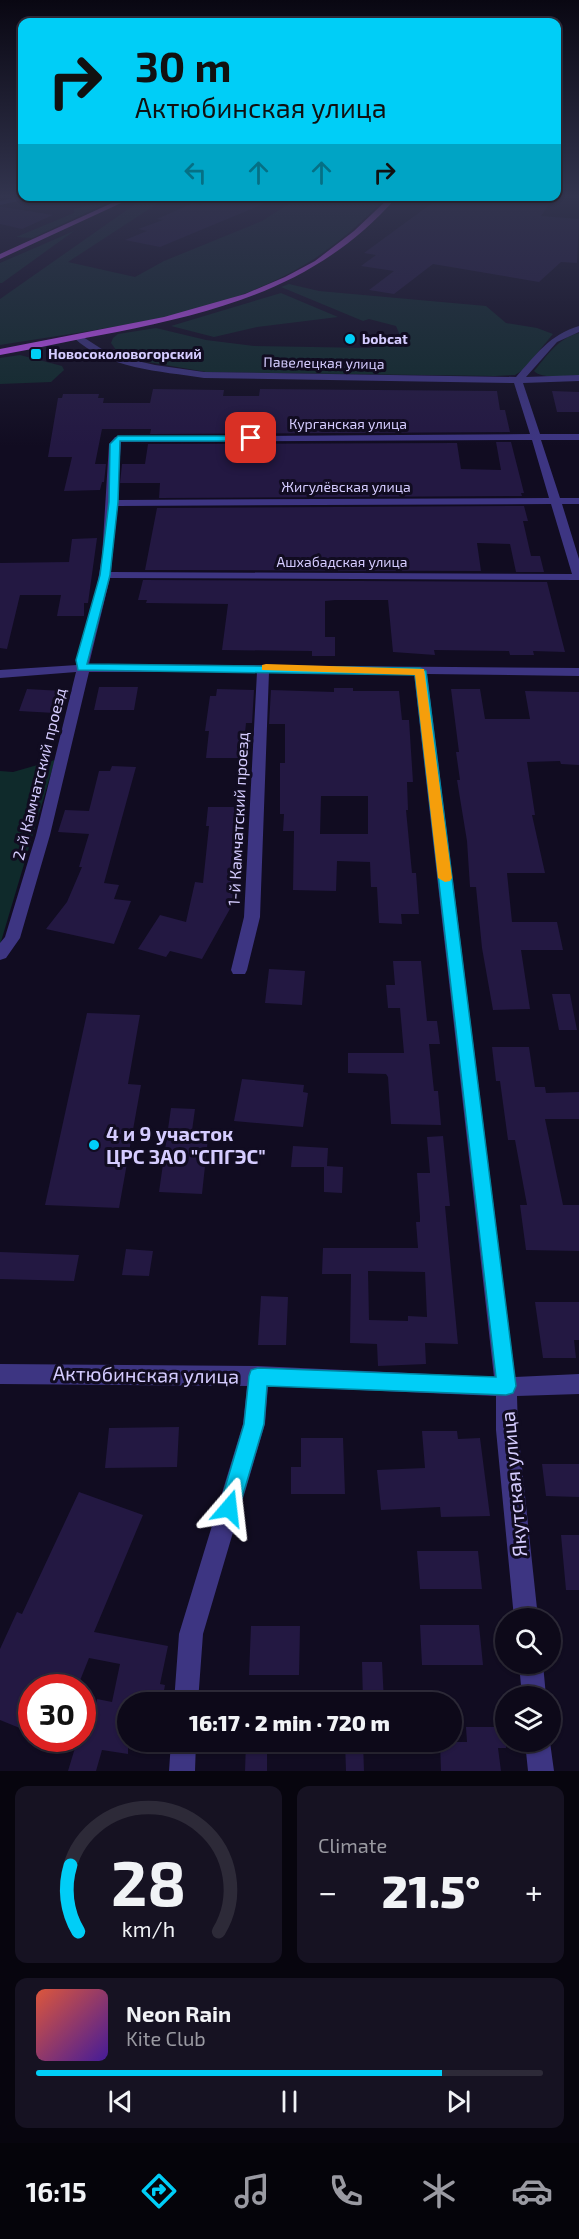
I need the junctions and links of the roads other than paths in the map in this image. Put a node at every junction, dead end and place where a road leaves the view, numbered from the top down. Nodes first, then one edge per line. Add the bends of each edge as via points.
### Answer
1 (285, 281) edge
2 (579, 329) edge
3 (76, 337) junction
4 (0, 352) edge
5 (579, 378) edge
6 (518, 380) junction
7 (536, 437) junction
8 (579, 437) edge
9 (556, 500) junction
10 (579, 501) edge
11 (113, 502) junction
12 (105, 575) junction
13 (579, 577) edge
14 (82, 667) junction
15 (263, 668) junction
16 (420, 671) junction
17 (579, 672) edge
18 (0, 674) edge
19 (0, 954) edge
20 (239, 970) dead end
21 (0, 1374) edge
22 (258, 1376) junction
23 (579, 1384) edge
24 (506, 1386) junction
25 (525, 1608) edge
26 (187, 1692) edge
27 (183, 1752) edge
28 (539, 1752) edge
29 (182, 1771) edge
30 (542, 1771) edge

1 - 3 main road via 174,318
2 - 6 street via 554,340
3 - 4 main road
3 - 6 street, Павелецкая улица via 108,357 204,375
5 - 6 street, Павелецкая улица
6 - 7 street
7 - 8 street, Курганская улица
7 - 9 street
7 - 11 street, Курганская улица via 118,439 114,444
9 - 10 street, Жигулёвская улица
9 - 11 street, Жигулёвская улица
9 - 13 street
11 - 12 street
12 - 13 street, Ашхабадская улица
12 - 14 street
14 - 15 street
14 - 18 street
14 - 19 street, 2-й Камчатский проезд via 44,835 12,938
15 - 16 street
15 - 20 street, 1-й Камчатский проезд via 252,917
16 - 17 street
16 - 24 street, Якутская улица
21 - 22 street, Актюбинская улица
22 - 24 street, Актюбинская улица
22 - 26 street via 254,1424 191,1634
23 - 24 street, Актюбинская улица
24 - 25 street, Якутская улица
27 - 29 street
28 - 30 street

